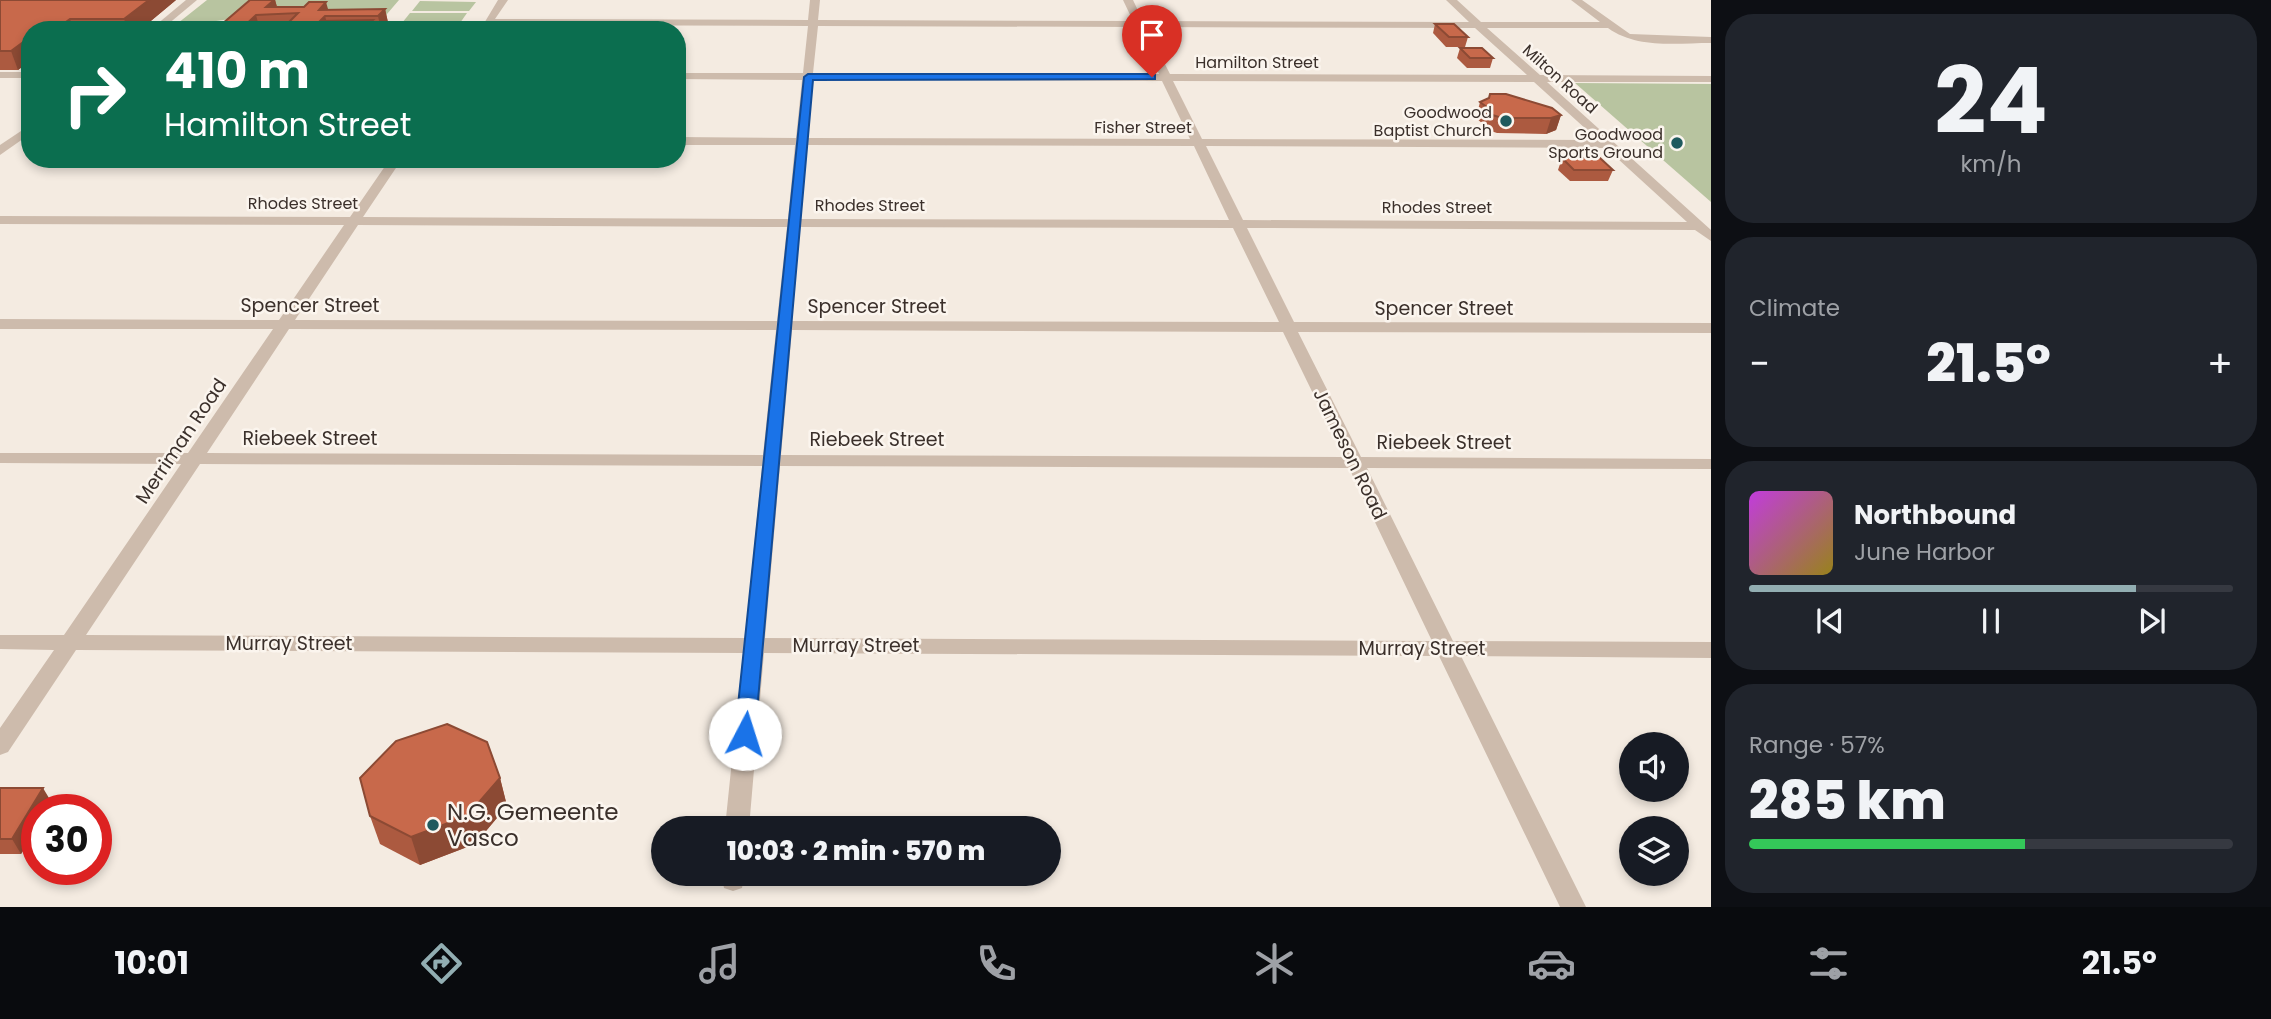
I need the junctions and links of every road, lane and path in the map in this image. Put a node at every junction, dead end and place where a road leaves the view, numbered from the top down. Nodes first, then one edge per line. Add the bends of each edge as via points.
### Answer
1 (192, 0) edge
2 (503, 0) edge
3 (815, 0) edge
4 (1128, 0) edge
5 (1451, 0) edge
6 (1576, 0) edge
7 (166, 21) edge
8 (489, 21) edge
9 (812, 23) junction
10 (686, 24) edge
11 (1140, 24) junction
12 (1478, 24) junction
13 (1609, 25) junction
14 (1711, 40) edge
15 (0, 75) edge
16 (21, 75) edge
17 (686, 76) edge
18 (808, 77) junction
19 (1166, 77) junction
20 (1537, 79) junction
21 (1711, 79) edge
22 (21, 135) edge
23 (0, 140) edge
24 (13, 141) junction
25 (21, 141) edge
26 (686, 141) edge
27 (801, 142) junction
28 (1198, 143) junction
29 (1609, 144) junction
30 (0, 151) edge
31 (390, 168) edge
32 (0, 220) edge
33 (353, 221) junction
34 (794, 222) junction
35 (1239, 223) junction
36 (1698, 226) junction
37 (1711, 237) edge
38 (0, 324) edge
39 (285, 324) junction
40 (784, 325) junction
41 (1287, 327) junction
42 (1711, 328) edge
43 (0, 458) edge
44 (193, 458) junction
45 (772, 460) junction
46 (1354, 462) junction
47 (1711, 464) edge
48 (0, 642) edge
49 (71, 643) junction
50 (753, 645) junction
51 (1446, 648) junction
52 (1711, 650) edge
53 (0, 746) edge
54 (738, 816) edge
55 (1573, 907) edge

1 - 7 street
2 - 8 street
3 - 9 street
4 - 11 street, Jameson Road
5 - 12 street, Milton Road
6 - 13 street
9 - 10 street
9 - 11 street
9 - 18 street
11 - 12 street
11 - 19 street, Jameson Road
12 - 13 street
12 - 20 street, Milton Road
13 - 14 street via 1636,39
15 - 16 street
17 - 18 street, Hamilton Street
18 - 19 street, Hamilton Street
18 - 27 street
19 - 20 street, Hamilton Street
19 - 28 street, Jameson Road
20 - 21 street, Hamilton Street
20 - 29 street, Milton Road
22 - 24 street
23 - 24 street
24 - 25 street
24 - 30 street
26 - 27 street, Fisher Street
27 - 28 street, Fisher Street
27 - 34 street
28 - 29 street, Fisher Street
28 - 35 street, Jameson Road
29 - 36 street, Milton Road
31 - 33 street, Merriman Road
32 - 33 street, Rhodes Street
33 - 34 street, Rhodes Street
33 - 39 street, Merriman Road
34 - 35 street, Rhodes Street
34 - 40 street
35 - 36 street, Rhodes Street
35 - 41 street, Jameson Road
36 - 37 street, Milton Road
38 - 39 street, Spencer Street
39 - 40 street, Spencer Street
39 - 44 street, Merriman Road
40 - 41 street, Spencer Street
40 - 45 street
41 - 42 street, Spencer Street
41 - 46 street, Jameson Road
43 - 44 street, Riebeek Street
44 - 45 street, Riebeek Street
44 - 49 street, Merriman Road
45 - 46 street, Riebeek Street
45 - 50 street
46 - 47 street, Riebeek Street
46 - 51 street, Jameson Road
48 - 49 street, Murray Street
49 - 50 street, Murray Street
49 - 53 street, Merriman Road
50 - 51 street, Murray Street
50 - 54 street
51 - 52 street, Murray Street
51 - 55 street, Jameson Road

